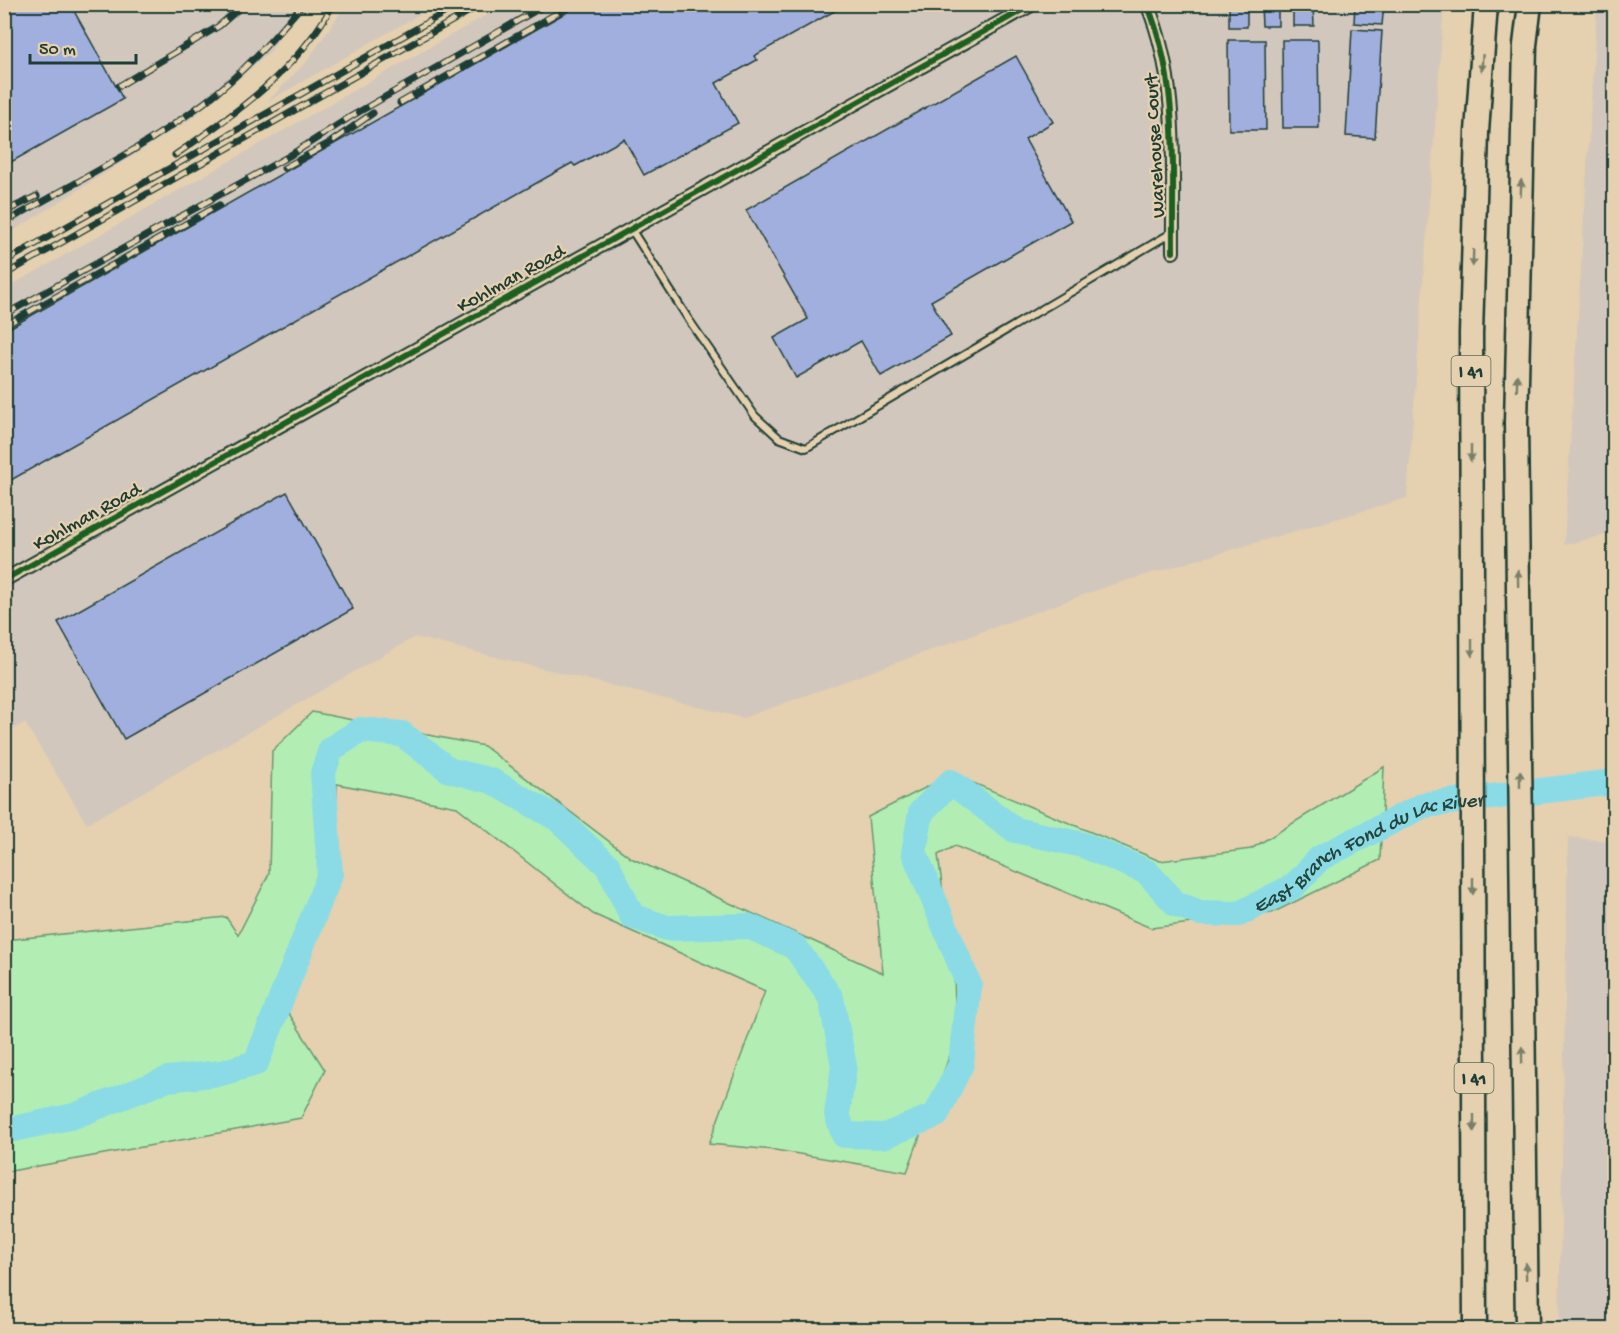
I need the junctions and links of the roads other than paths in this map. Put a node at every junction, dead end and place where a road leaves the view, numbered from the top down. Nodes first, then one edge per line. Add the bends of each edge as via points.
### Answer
1 (1033, 4) edge
2 (1147, 4) edge
3 (1486, 4) edge
4 (1530, 4) edge
5 (631, 228) junction
6 (1173, 232) junction
7 (1173, 252) dead end
8 (4, 580) edge
9 (1475, 1329) edge
10 (1527, 1329) edge

1 - 5 street, Kohlman Road
2 - 6 street, Warehouse Court via 1169,83
3 -> 9 highway, I 41 via 1477,132 1471,334
10 -> 4 highway, I 41 via 1517,412 1525,45
5 - 6 lane via 755,416 779,438 806,448
5 - 8 street, Kohlman Road
6 - 7 street, Warehouse Court

